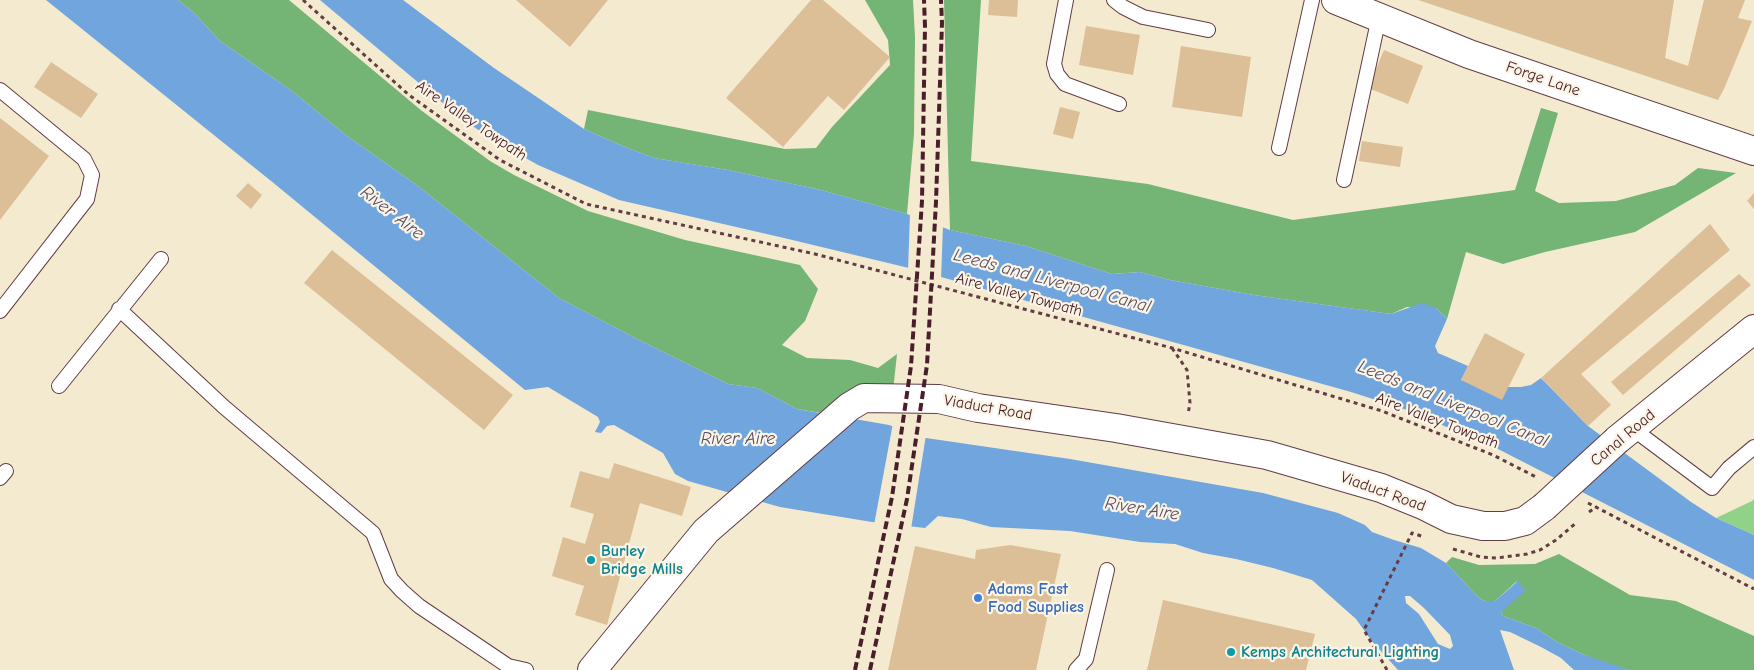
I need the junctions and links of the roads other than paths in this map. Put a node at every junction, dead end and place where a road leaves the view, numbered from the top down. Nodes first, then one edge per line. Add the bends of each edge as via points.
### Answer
1 (1066, 0) edge
2 (1114, 0) edge
3 (1312, 0) edge
4 (1336, 0) edge
5 (1379, 17) junction
6 (1208, 30) dead end
7 (0, 90) edge
8 (1119, 104) dead end
9 (1280, 148) dead end
10 (1754, 151) edge
11 (1344, 180) dead end
12 (161, 259) dead end
13 (119, 310) junction
14 (0, 311) edge
15 (1754, 329) edge
16 (59, 386) dead end
17 (1625, 435) junction
18 (1754, 447) edge
19 (1483, 526) joint
20 (1106, 570) dead end
21 (510, 668) edge
22 (526, 670) edge
23 (592, 670) edge
24 (1076, 670) edge

1 - 8 lane via 1054,64 1057,74 1065,84
2 - 6 lane via 1143,17
3 - 9 lane
4 - 5 street, Forge Lane
5 - 10 street, Forge Lane via 1469,54
5 - 11 lane
7 - 14 lane via 84,159 92,175 87,199
12 - 13 lane
13 - 16 lane
13 - 21 lane via 224,407 372,533 391,579 402,591
15 - 17 street, Canal Road
17 - 18 lane via 1712,488
17 - 19 street, Canal Road, bridge via 1544,494 1525,521 1506,526
19 - 23 street, Viaduct Road via 1451,519 1381,488 1266,454 939,399 864,398 849,407 706,531
20 - 24 lane via 1086,660
21 - 22 lane

